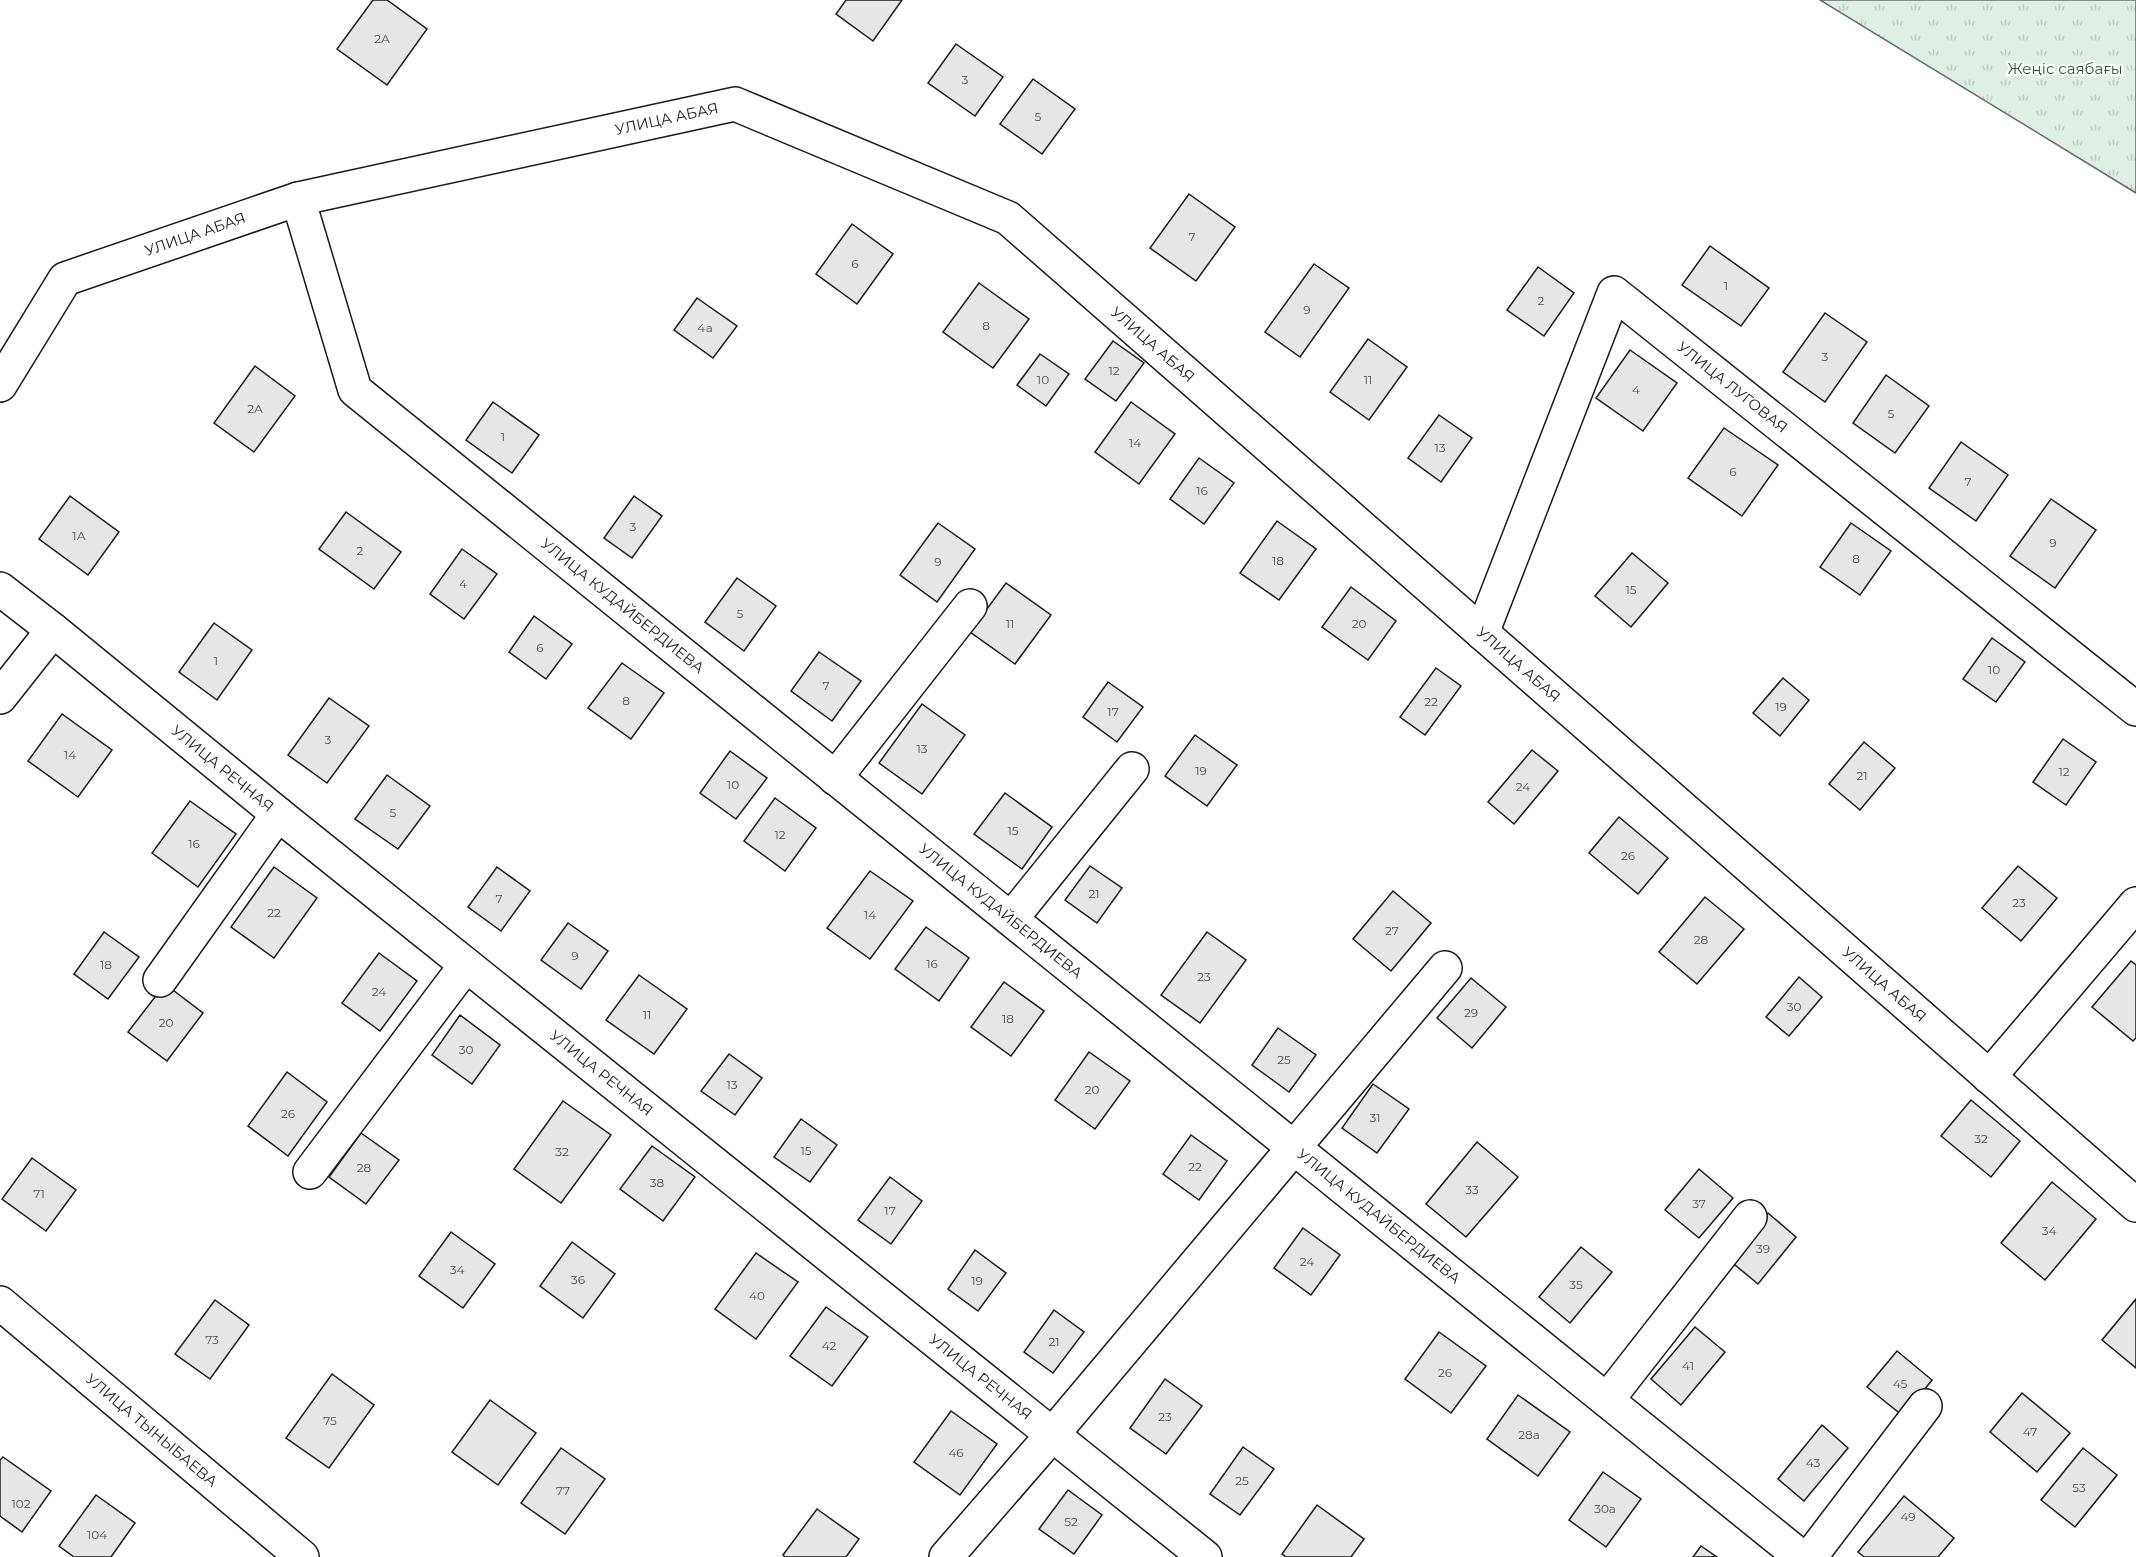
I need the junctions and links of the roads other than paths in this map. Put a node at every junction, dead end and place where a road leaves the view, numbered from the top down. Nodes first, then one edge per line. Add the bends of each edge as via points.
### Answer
1 (298, 199) junction
2 (0, 385) edge
3 (0, 589) edge
4 (970, 606) dead end
5 (53, 630) junction
6 (1482, 633) junction
7 (0, 697) edge
8 (2136, 709) edge
9 (1132, 769) dead end
10 (836, 778) junction
11 (278, 814) junction
12 (2136, 904) edge
13 (1011, 919) junction
14 (466, 965) junction
15 (1445, 968) dead end
16 (160, 980) dead end
17 (1989, 1077) junction
18 (1293, 1147) junction
19 (310, 1172) dead end
20 (2136, 1205) edge
21 (1750, 1217) dead end
22 (0, 1303) edge
23 (1607, 1400) junction
24 (1925, 1406) dead end
25 (1052, 1435) junction
26 (302, 1557) edge
27 (946, 1557) edge
28 (1205, 1557) edge
29 (1801, 1557) edge
30 (1810, 1557) edge

1 - 2 street, УЛИЦА АБАЯ via 65,279
1 - 6 street, УЛИЦА АБАЯ via 735,104 1008,219
1 - 10 street, УЛИЦА КУДАЙБЕРДИЕВА via 356,390
3 - 5 street, УЛИЦА РЕЧНАЯ
4 - 10 street
5 - 7 street
5 - 11 street, УЛИЦА РЕЧНАЯ
6 - 8 street, УЛИЦА ЛУГОВАЯ via 1614,293
6 - 17 street, УЛИЦА АБАЯ
9 - 13 street
10 - 13 street, УЛИЦА КУДАЙБЕРДИЕВА
11 - 14 street, УЛИЦА РЕЧНАЯ
11 - 16 street
12 - 17 street
13 - 18 street, УЛИЦА КУДАЙБЕРДИЕВА
14 - 19 street
14 - 25 street, УЛИЦА РЕЧНАЯ
15 - 18 street
17 - 20 street, УЛИЦА АБАЯ
18 - 23 street, УЛИЦА КУДАЙБЕРДИЕВА
18 - 25 street
21 - 23 street
22 - 26 street, УЛИЦА ТЫНЫБАЕВА
23 - 29 street, УЛИЦА КУДАЙБЕРДИЕВА
24 - 30 street
25 - 27 street
25 - 28 street, УЛИЦА РЕЧНАЯ

